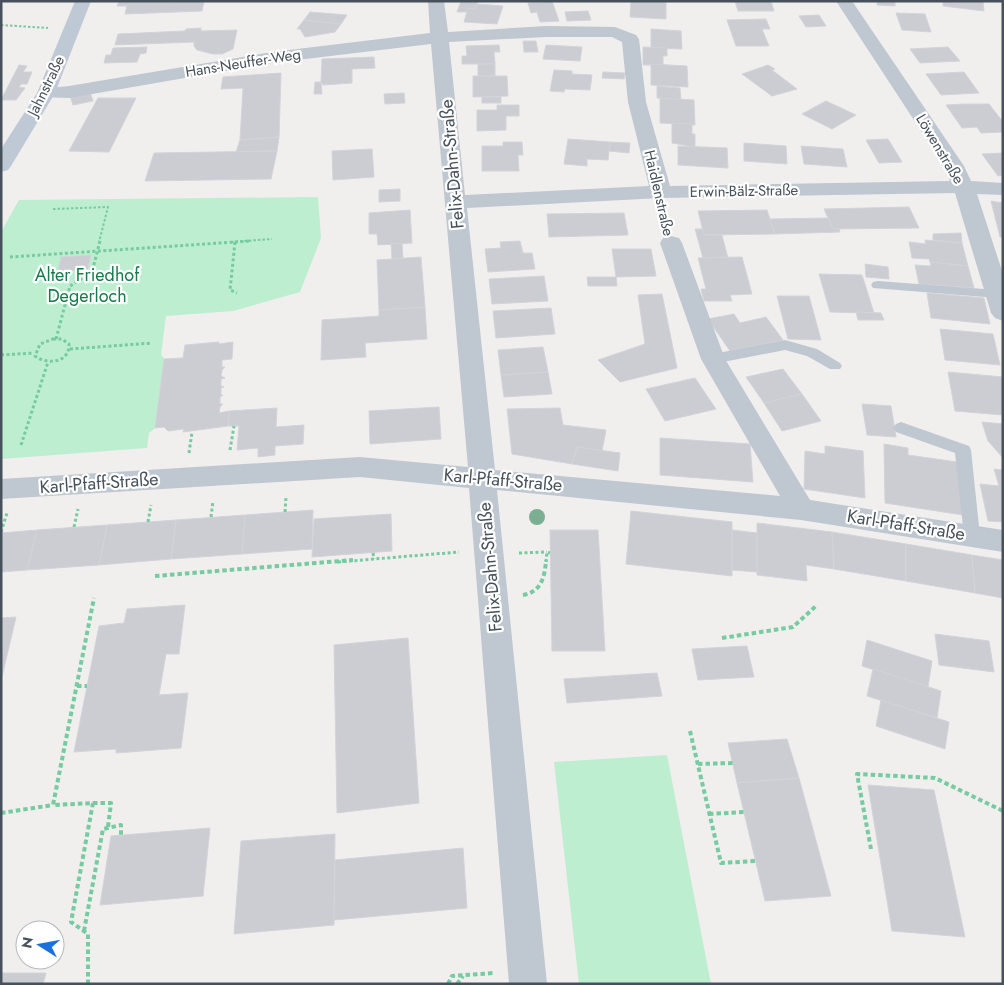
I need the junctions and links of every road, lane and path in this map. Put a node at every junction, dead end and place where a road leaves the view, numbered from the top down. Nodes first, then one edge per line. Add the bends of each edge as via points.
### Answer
1 (83, 1) edge
2 (436, 1) edge
3 (844, 1) edge
4 (1, 25) edge
5 (72, 30) junction
6 (440, 37) junction
7 (46, 93) junction
8 (1, 166) edge
9 (964, 186) junction
10 (1003, 189) edge
11 (660, 192) junction
12 (456, 202) junction
13 (54, 209) dead end
14 (272, 239) dead end
15 (235, 242) junction
16 (671, 243) dead end
17 (97, 251) junction
18 (10, 257) dead end
19 (878, 285) dead end
20 (237, 294) dead end
21 (1000, 304) edge
22 (56, 339) junction
23 (152, 343) dead end
24 (70, 350) junction
25 (34, 353) junction
26 (1, 355) edge
27 (713, 359) junction
28 (48, 362) junction
29 (835, 366) dead end
30 (234, 426) dead end
31 (900, 428) dead end
32 (192, 432) dead end
33 (21, 445) dead end
34 (231, 445) dead end
35 (188, 456) dead end
36 (482, 477) junction
37 (1, 489) edge
38 (801, 509) junction
39 (972, 536) junction
40 (1003, 541) edge
41 (489, 549) junction
42 (373, 553) dead end
43 (550, 553) dead end
44 (374, 559) junction
45 (156, 576) dead end
46 (493, 594) junction
47 (94, 598) dead end
48 (816, 605) dead end
49 (722, 638) dead end
50 (76, 686) junction
51 (87, 686) dead end
52 (690, 731) dead end
53 (733, 763) dead end
54 (698, 764) junction
55 (93, 803) junction
56 (53, 805) junction
57 (1003, 811) edge
58 (744, 812) dead end
59 (1, 813) edge
60 (709, 814) junction
61 (108, 827) junction
62 (121, 835) dead end
63 (870, 849) dead end
64 (756, 861) dead end
65 (84, 931) junction
66 (88, 984) edge
67 (448, 984) edge
68 (457, 984) edge
69 (528, 984) edge

1 - 5 main road, Jahnstraße
2 - 6 street, Felix-Dahn-Straße
3 - 9 street, Löwenstraße
4 - 5 path
5 - 7 main road, Jahnstraße
6 - 7 street, Hans-Neuffer-Weg via 283,55 69,92
6 - 11 street, Haidlenstraße via 615,32 630,39 637,102
6 - 12 street, Felix-Dahn-Straße
7 - 8 main road, Jahnstraße
9 - 10 street, Erwin-Bälz-Straße
9 - 11 street, Erwin-Bälz-Straße
9 - 21 street, Löwenstraße
11 - 12 street, Erwin-Bälz-Straße
12 - 36 street, Felix-Dahn-Straße
13 - 17 path via 108,207
14 - 15 path
15 - 17 path
15 - 20 path via 230,290
16 - 27 street, Haidlenstraße
17 - 18 path
17 - 22 path via 92,272 70,286
19 - 21 lane
22 - 24 path via 66,341
22 - 25 path via 39,345
23 - 24 path
24 - 28 path via 63,358
25 - 26 path
25 - 28 path via 37,359
27 - 29 lane via 785,345 812,352
27 - 38 street, Haidlenstraße
28 - 33 path
30 - 34 path
31 - 39 lane via 963,450
32 - 35 path
36 - 37 street, Karl-Pfaff-Straße via 360,467
36 - 38 street, Karl-Pfaff-Straße
36 - 41 street, Felix-Dahn-Straße
38 - 39 street, Karl-Pfaff-Straße
39 - 40 street, Karl-Pfaff-Straße
41 - 44 path
41 - 46 street, Felix-Dahn-Straße
42 - 44 path
43 - 46 path via 547,552 540,586 527,595
44 - 45 path
46 - 69 street, Felix-Dahn-Straße
47 - 50 path
48 - 49 path via 793,627
50 - 51 path
50 - 56 path
52 - 54 path
53 - 54 path
54 - 60 path
55 - 56 path
55 - 61 path via 111,803
55 - 65 path via 71,922
56 - 59 path
57 - 63 path via 935,778 857,774
58 - 60 path
60 - 64 path via 721,863
61 - 62 path via 121,825
61 - 65 path via 103,829
65 - 66 path via 88,934
67 - 68 path via 452,976 463,975

